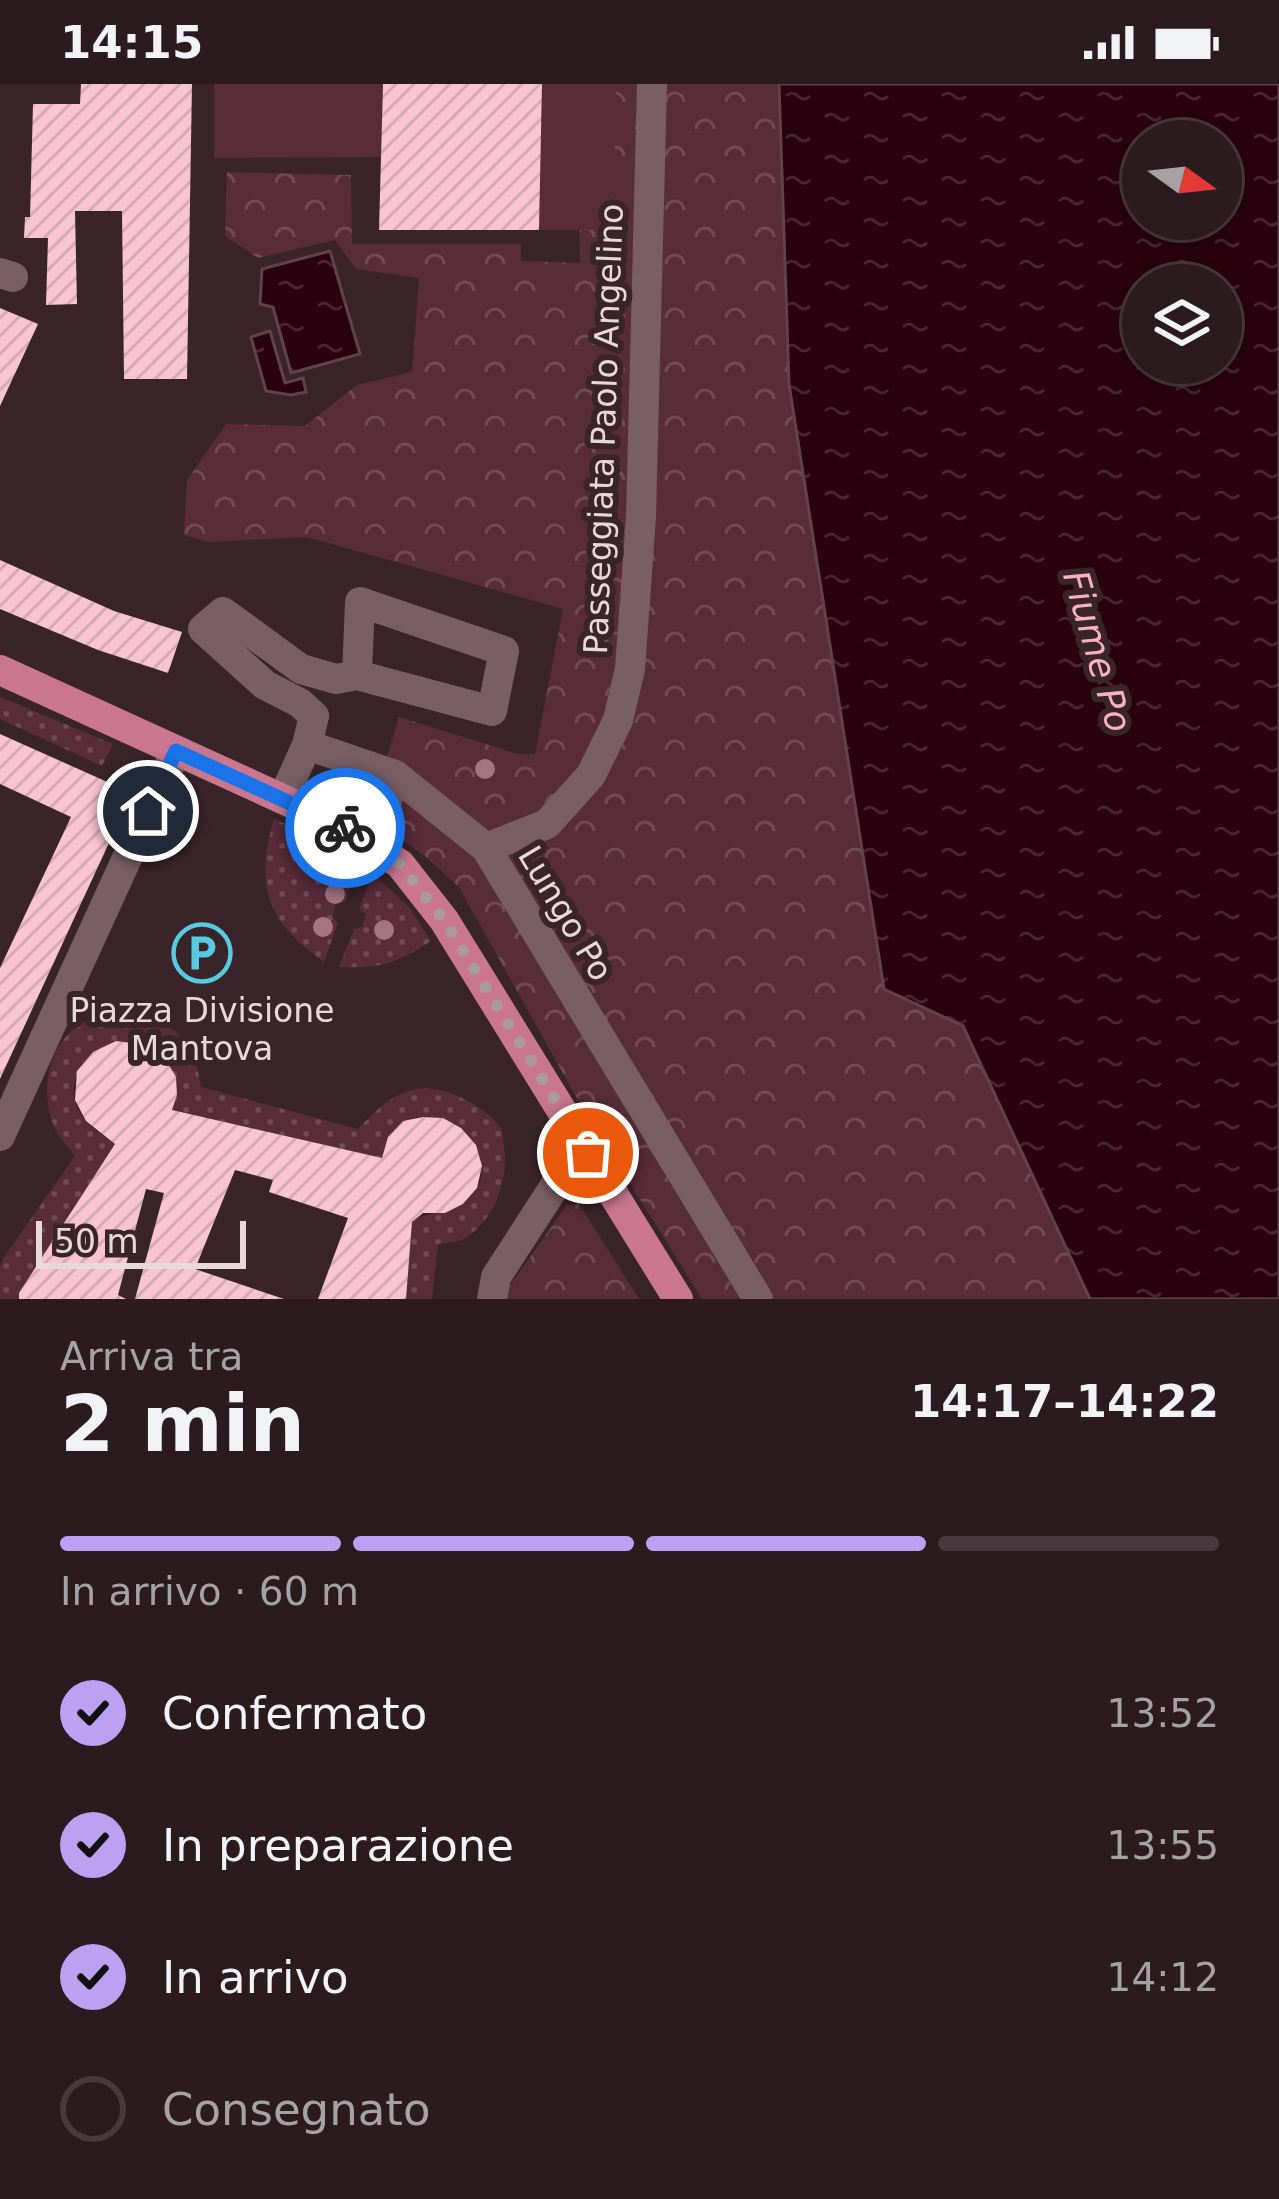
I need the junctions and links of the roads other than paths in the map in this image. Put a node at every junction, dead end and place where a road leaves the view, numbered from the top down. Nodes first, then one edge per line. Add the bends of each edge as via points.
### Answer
1 (652, 84) edge
2 (0, 670) edge
3 (356, 675) junction
4 (307, 745) junction
5 (176, 751) junction
6 (395, 775) junction
7 (283, 798) junction
8 (381, 819) dead end
9 (486, 848) junction
10 (0, 1136) edge
11 (588, 1153) junction
12 (492, 1299) edge
13 (679, 1299) edge
14 (758, 1299) edge

1 - 9 street, Passeggiata Paolo Angelino via 641,518 629,670 618,720 591,775 547,824
2 - 5 main road
3 - 3 street via 492,711 504,651 360,602
3 - 4 street via 301,670 223,612 203,629 314,716
4 - 6 street, Lungo Po
4 - 7 street
5 - 7 main road
5 - 10 street
6 - 8 street
6 - 9 street, Lungo Po
7 - 11 main road via 400,864 444,920
9 - 14 street, Lungo Po via 603,1064
11 - 12 street via 560,1178 496,1277
11 - 13 main road

